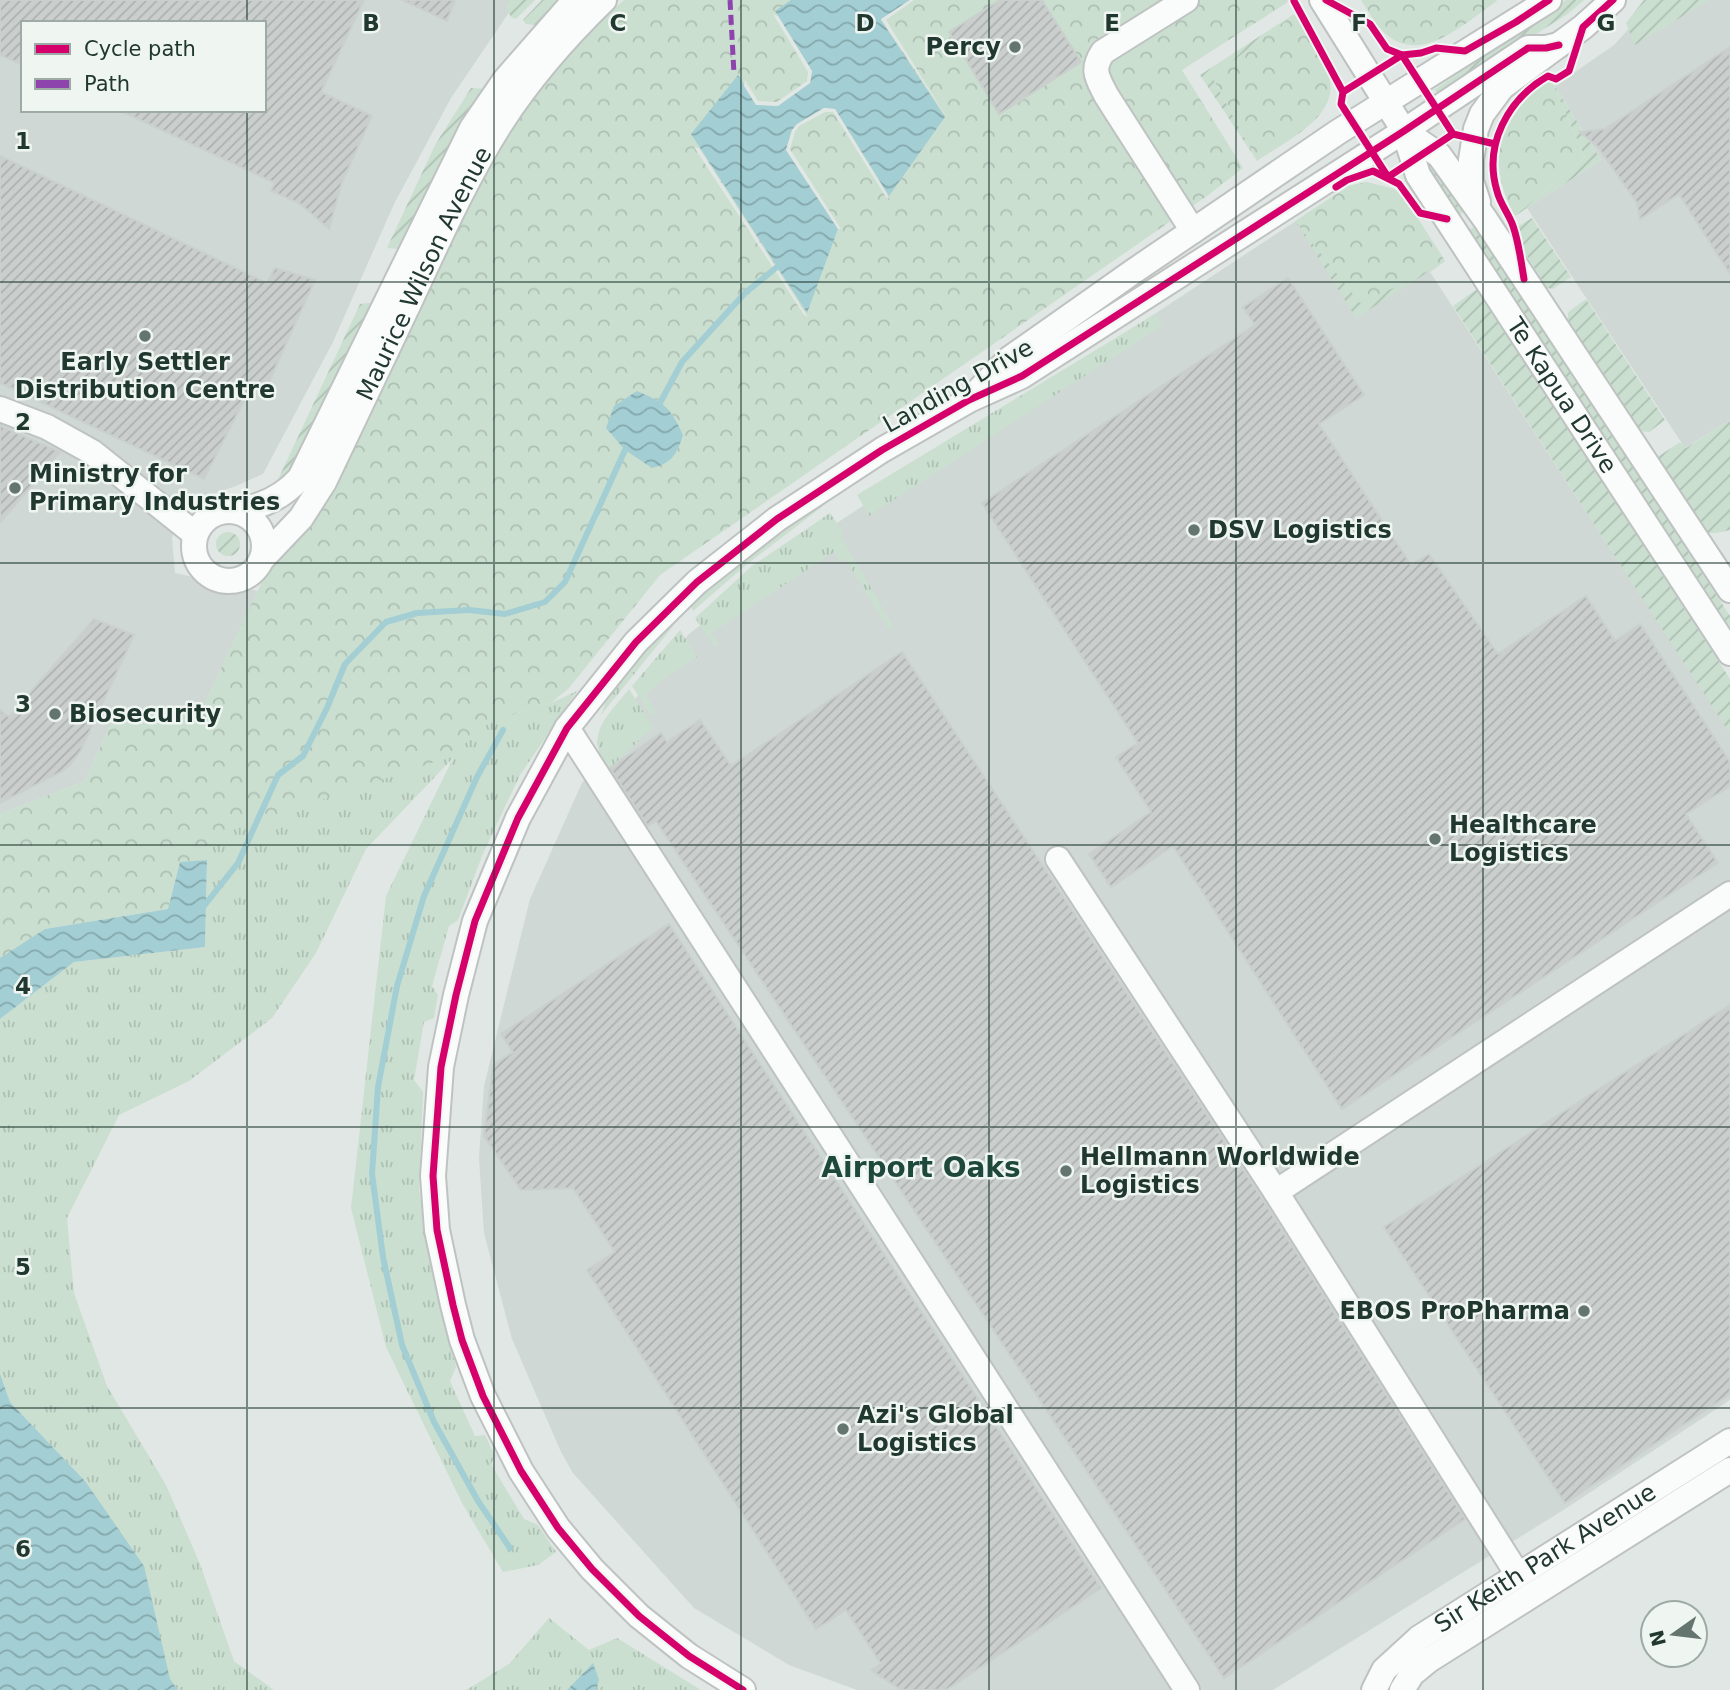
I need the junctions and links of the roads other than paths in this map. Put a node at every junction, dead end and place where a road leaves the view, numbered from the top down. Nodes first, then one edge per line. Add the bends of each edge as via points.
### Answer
1 (575, 0) edge
2 (604, 0) edge
3 (1186, 0) edge
4 (1322, 0) edge
5 (1549, 0) edge
6 (1612, 0) edge
7 (1559, 45) junction
8 (546, 47) junction
9 (1387, 101) junction
10 (1404, 131) junction
11 (1485, 219) junction
12 (1194, 231) junction
13 (970, 400) junction
14 (0, 409) edge
15 (233, 511) junction
16 (195, 534) junction
17 (263, 558) junction
18 (1730, 590) edge
19 (1730, 653) edge
20 (567, 728) junction
21 (1058, 859) dead end
22 (1730, 894) edge
23 (1276, 1192) junction
24 (1730, 1441) edge
25 (1730, 1470) edge
26 (1518, 1575) junction
27 (743, 1690) edge
28 (1187, 1690) edge
29 (1374, 1690) edge
30 (1402, 1690) edge

1 - 8 street, Maurice Wilson Avenue
2 - 8 street, Maurice Wilson Avenue
3 - 12 street via 1103,52 1096,62 1096,74
4 - 9 street, Te Kapua Drive
5 - 9 street, Landing Drive
6 - 7 street
7 - 10 street, Landing Drive via 1528,48
7 - 11 street via 1502,87 1479,121 1471,181
8 - 15 street, Maurice Wilson Avenue via 505,79 472,128 300,478 266,502
8 - 17 street, Maurice Wilson Avenue via 531,80 473,171 310,507
9 - 10 street, Te Kapua Drive
9 - 12 street, Landing Drive
10 - 11 street, Te Kapua Drive via 1438,155
10 - 13 street, Landing Drive via 1022,376
10 - 19 street, Te Kapua Drive via 1418,175
11 - 18 street, Te Kapua Drive
12 - 13 street, Landing Drive via 1009,359
13 - 20 street, Landing Drive via 881,450 777,519 697,582 636,642
14 - 16 street via 47,427 92,452
15 - 16 street, Maurice Wilson Avenue via 210,516
15 - 17 street via 259,527
16 - 17 street, Maurice Wilson Avenue via 195,555 215,579 246,578
20 - 27 street, Landing Drive via 518,818 472,934 441,1067 433,1175 437,1230 462,1340 520,1471 558,1528 639,1616 689,1656
20 - 28 street
21 - 23 street
22 - 23 street
23 - 26 street
24 - 26 street, Sir Keith Park Avenue
25 - 30 street, Sir Keith Park Avenue via 1429,1660
26 - 29 street, Sir Keith Park Avenue via 1419,1638 1384,1670

